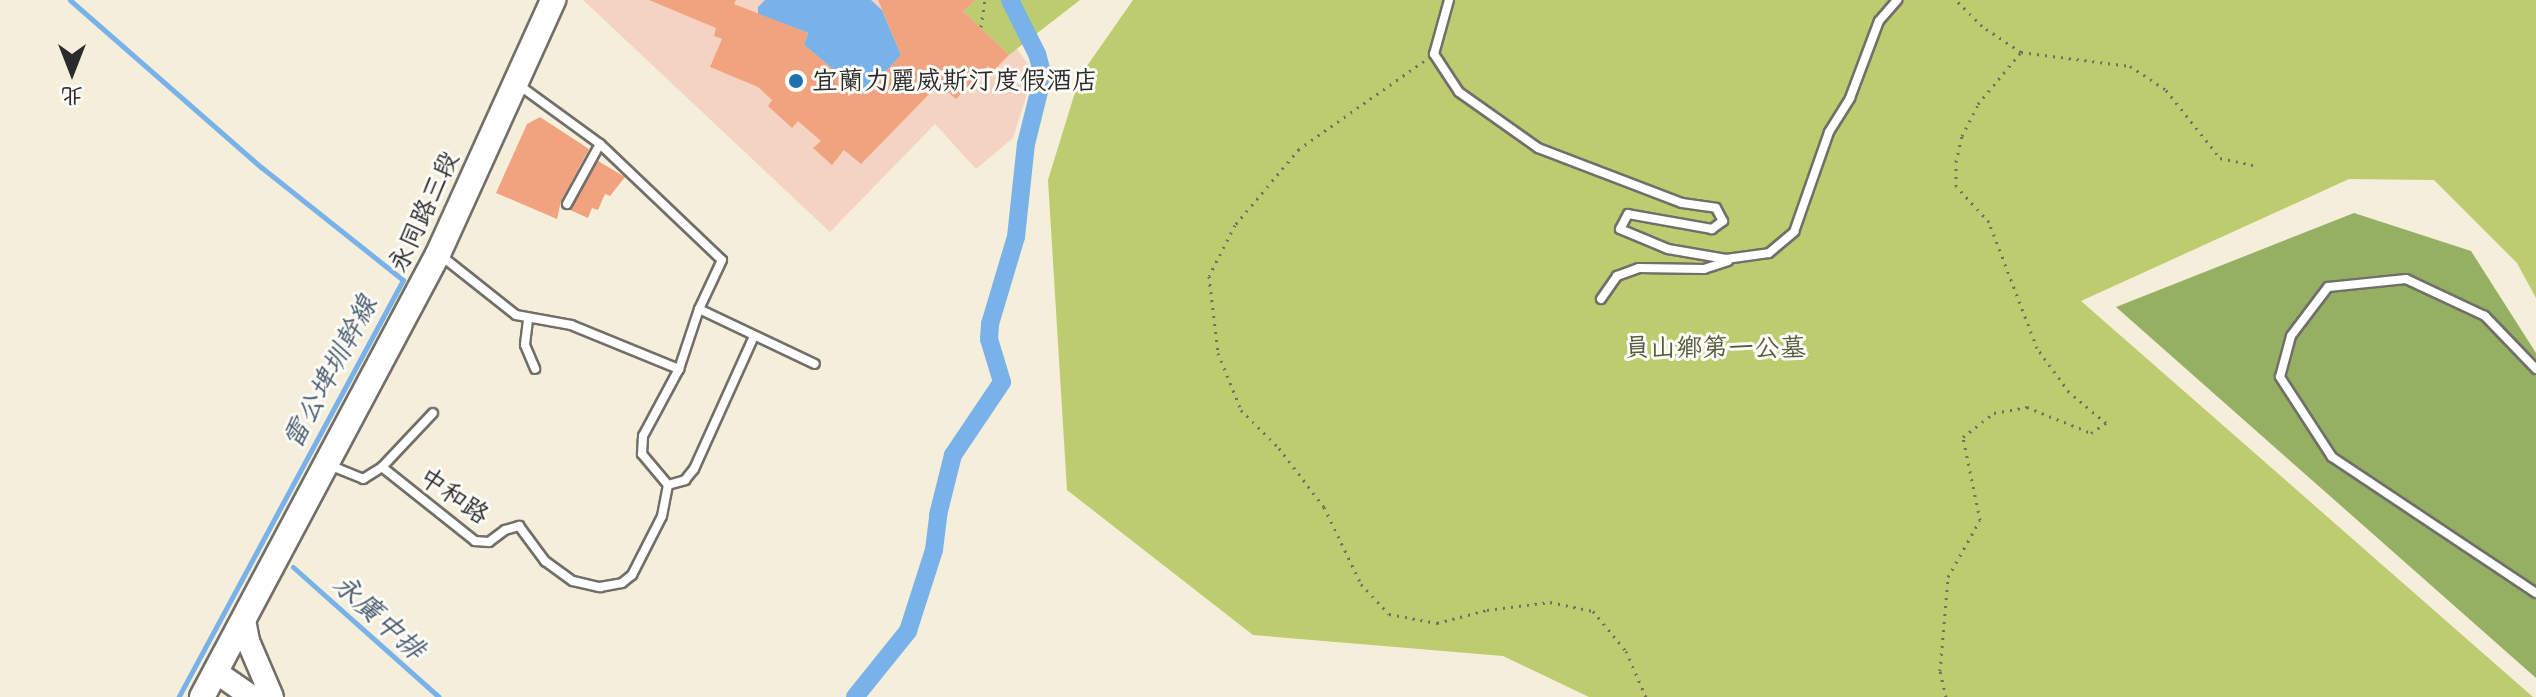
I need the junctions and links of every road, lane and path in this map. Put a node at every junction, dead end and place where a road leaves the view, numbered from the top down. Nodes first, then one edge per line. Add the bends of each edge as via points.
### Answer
1 (553, 0) edge
2 (985, 0) edge
3 (1449, 0) edge
4 (1897, 0) edge
5 (1956, 0) edge
6 (981, 27) dead end
7 (2021, 52) junction
8 (1434, 54) junction
9 (515, 82) junction
10 (600, 144) junction
11 (2258, 166) dead end
12 (567, 204) dead end
13 (438, 254) junction
14 (1744, 256) junction
15 (1601, 299) dead end
16 (699, 309) junction
17 (528, 320) junction
18 (754, 336) junction
19 (815, 364) dead end
20 (535, 369) dead end
21 (679, 369) junction
22 (2536, 369) edge
23 (433, 413) dead end
24 (327, 464) junction
25 (382, 467) junction
26 (668, 485) junction
27 (2536, 593) edge
28 (244, 620) junction
29 (216, 672) junction
30 (202, 697) edge
31 (252, 697) edge
32 (272, 697) edge
33 (1646, 697) edge
34 (1946, 697) edge

1 - 9 main road, 永同路三段
2 - 6 path
3 - 8 lane
4 - 14 lane via 1879,21 1850,98 1829,132 1794,232 1769,253
5 - 7 path via 1982,26
7 - 11 path via 2130,66 2166,90 2220,158
7 - 34 path via 1978,104 1962,136 1956,186 1989,222 2037,348 2069,392 2106,423 2091,433 2027,407 1994,413 1963,437 1980,520 1948,577 1940,671
8 - 14 lane via 1459,92 1538,148 1682,203 1716,208 1723,221 1712,229 1628,214 1620,229 1668,249 1726,259
8 - 33 path via 1299,149 1235,225 1209,276 1218,353 1241,410 1279,448 1324,507 1361,584 1389,614 1437,623 1550,602 1593,611 1626,651
9 - 10 lane
9 - 13 main road, 永同路三段
10 - 12 lane
10 - 16 lane via 722,260
13 - 17 lane
13 - 24 main road, 永同路三段
14 - 15 lane via 1704,269 1639,268 1617,276
16 - 18 lane
16 - 21 lane
17 - 20 lane via 525,345
17 - 21 lane via 571,325
18 - 19 lane
18 - 26 lane via 694,469 685,480
21 - 26 lane via 643,436 642,454
22 - 27 lane via 2485,316 2406,279 2328,287 2291,336 2280,377 2332,457
23 - 25 lane
24 - 25 lane, 中和路 via 363,479
24 - 28 main road, 永同路三段
25 - 26 lane, 中和路 via 475,541 489,542 519,526 545,561 573,581 600,587 632,575 662,516
28 - 29 main road, 永同路三段
28 - 32 street
29 - 30 main road, 永同路三段
29 - 31 street

